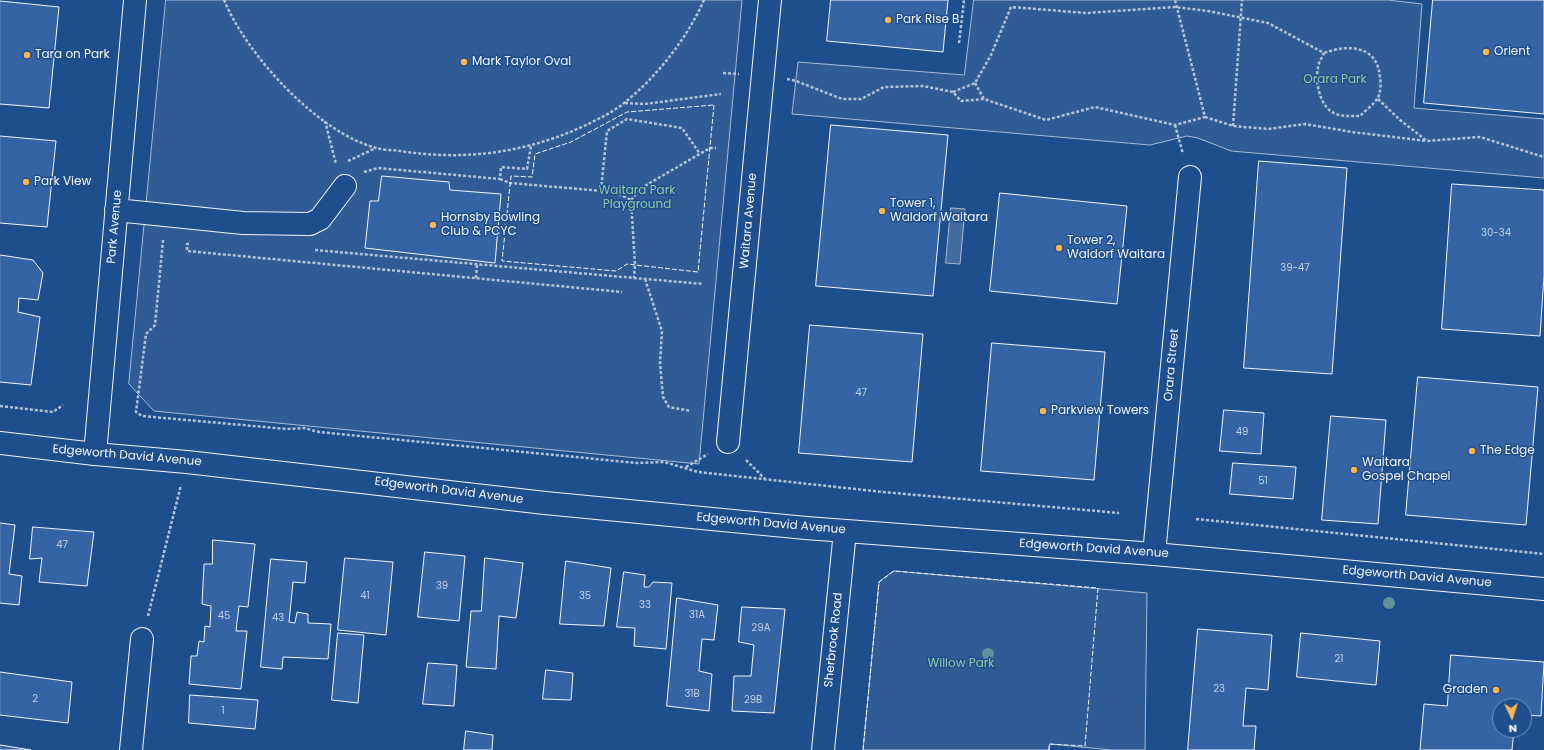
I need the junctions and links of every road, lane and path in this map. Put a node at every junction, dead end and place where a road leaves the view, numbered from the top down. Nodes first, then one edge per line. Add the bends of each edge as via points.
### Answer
1 (135, 0) edge
2 (224, 0) edge
3 (704, 0) edge
4 (770, 0) edge
5 (964, 0) edge
6 (1174, 0) edge
7 (1242, 0) edge
8 (1175, 7) junction
9 (1240, 17) junction
10 (959, 43) dead end
11 (1324, 53) junction
12 (762, 75) junction
13 (975, 83) junction
14 (953, 92) junction
15 (721, 94) dead end
16 (984, 99) junction
17 (1378, 99) junction
18 (624, 103) junction
19 (1205, 116) junction
20 (325, 122) junction
21 (1175, 125) junction
22 (1233, 126) junction
23 (1427, 141) junction
24 (531, 146) junction
25 (376, 148) junction
26 (716, 148) dead end
27 (700, 154) junction
28 (1544, 157) edge
29 (1190, 177) joint
30 (500, 179) junction
31 (345, 186) joint
32 (601, 190) junction
33 (630, 200) junction
34 (116, 210) junction
35 (165, 216) junction
36 (194, 245) dead end
37 (331, 250) dead end
38 (477, 264) junction
39 (476, 278) junction
40 (634, 278) junction
41 (645, 279) junction
42 (703, 284) dead end
43 (622, 292) dead end
44 (63, 405) dead end
45 (0, 406) edge
46 (691, 411) dead end
47 (728, 442) dead end
48 (0, 444) edge
49 (95, 454) junction
50 (187, 462) junction
51 (1119, 513) dead end
52 (1196, 520) dead end
53 (845, 531) junction
54 (1154, 554) junction
55 (1544, 554) edge
56 (1544, 589) edge
57 (142, 639) joint
58 (131, 750) edge
59 (823, 750) edge

1 - 34 main road, Park Avenue
2 - 20 path via 257,57 300,102
3 - 18 path via 676,48 645,85
4 - 12 main road, Waitara Avenue
5 - 10 path
6 - 8 path
7 - 9 path
8 - 9 path
8 - 13 path via 1086,14 1011,7 991,55
8 - 19 path
9 - 11 path via 1268,23
9 - 22 path
11 - 17 path via 1347,48 1360,49 1372,56 1380,75
11 - 17 path via 1318,68 1317,85 1322,102 1333,113 1360,116
12 - 14 path via 796,81 842,99 861,99 884,87 923,86
12 - 47 main road, Waitara Avenue
13 - 14 path
13 - 16 path
14 - 16 path via 961,101
15 - 18 path via 645,104
16 - 21 path via 1046,120 1095,107
17 - 23 path
18 - 24 path via 608,114 558,138
19 - 21 path
19 - 22 path
20 - 25 path via 350,137
20 - 25 path via 337,166
21 - 29 path
22 - 23 path via 1268,129 1305,124
23 - 28 path via 1480,137
24 - 25 path via 469,155 428,155
24 - 30 path via 527,169 501,167
26 - 27 path via 710,148
27 - 32 path via 682,128 628,119 607,131
27 - 33 path via 643,187
29 - 54 main road, Orara Street
30 - 31 path via 378,168 366,171
30 - 32 path via 510,183
31 - 35 main road via 320,219 310,224 243,223
32 - 33 path via 614,192
33 - 40 path
34 - 35 main road
34 - 49 main road, Park Avenue
35 - 51 path via 156,325 146,334 136,412 142,416 287,430 304,428 319,432 629,462 664,462 698,472
36 - 39 path via 187,244 187,251
37 - 38 path
38 - 39 path
38 - 40 path
39 - 43 path
40 - 41 path
41 - 42 path
41 - 46 path via 662,331 660,362 664,397 669,407
44 - 45 path via 53,412
48 - 49 main road, Edgeworth David Avenue
49 - 50 main road, Edgeworth David Avenue
50 - 53 main road, Edgeworth David Avenue via 545,503
50 - 57 path
52 - 55 path
53 - 54 main road, Edgeworth David Avenue
53 - 59 main road, Sherbrook Road
54 - 56 main road, Edgeworth David Avenue
57 - 58 main road

